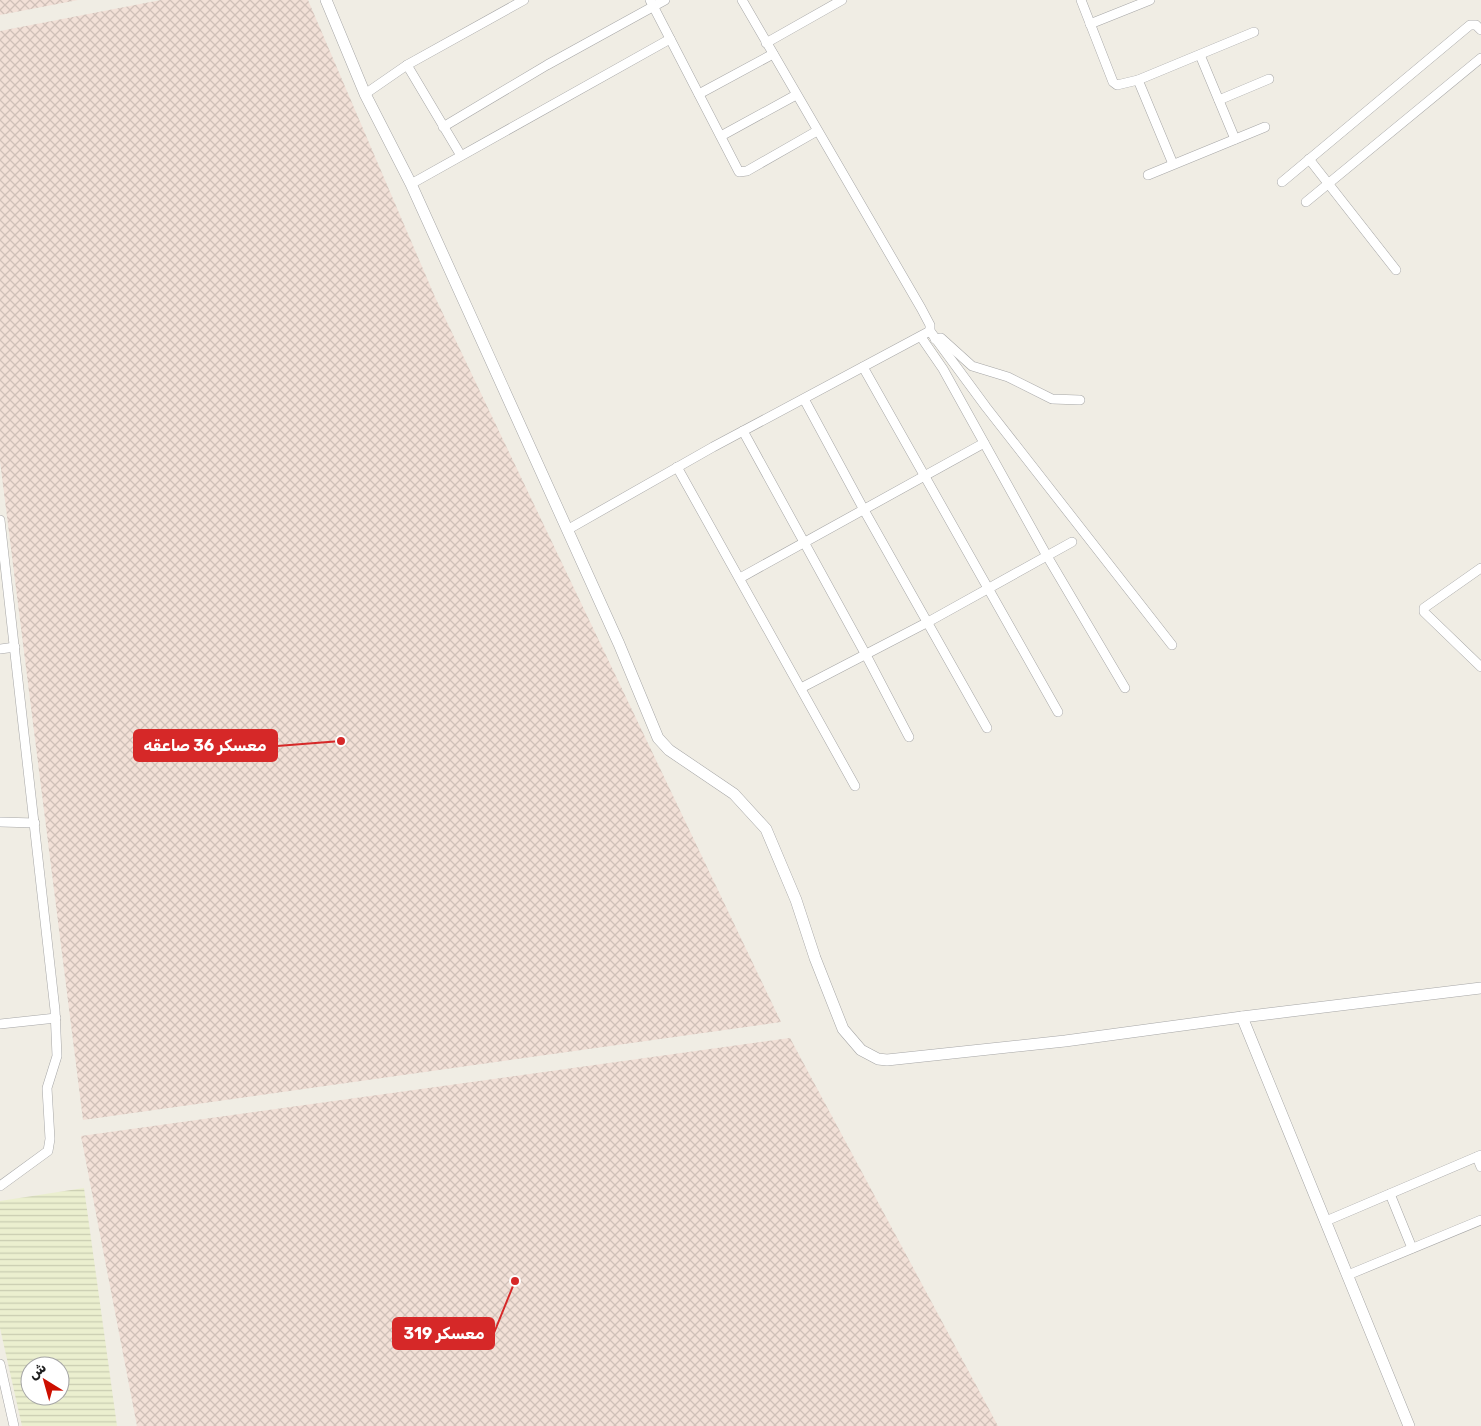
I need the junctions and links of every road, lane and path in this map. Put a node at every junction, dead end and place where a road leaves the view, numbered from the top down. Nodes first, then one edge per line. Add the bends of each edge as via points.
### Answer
1 (326, 0) edge
2 (524, 0) edge
3 (665, 0) edge
4 (742, 0) edge
5 (842, 0) edge
6 (1081, 0) edge
7 (1150, 0) edge
8 (651, 3) edge
9 (1090, 24) junction
10 (1481, 30) edge
11 (1254, 32) dead end
12 (670, 39) junction
13 (766, 43) junction
14 (773, 54) junction
15 (1200, 55) junction
16 (1481, 58) edge
17 (407, 65) junction
18 (1269, 79) dead end
19 (1138, 80) junction
20 (365, 94) junction
21 (699, 94) junction
22 (796, 94) junction
23 (1219, 100) junction
24 (443, 127) junction
25 (1265, 127) dead end
26 (817, 131) junction
27 (721, 136) junction
28 (1235, 139) junction
29 (460, 154) junction
30 (1310, 159) junction
31 (1173, 164) junction
32 (1148, 175) dead end
33 (1282, 182) dead end
34 (1330, 183) junction
35 (411, 184) junction
36 (1306, 202) dead end
37 (1396, 270) dead end
38 (929, 336) junction
39 (968, 363) junction
40 (863, 367) junction
41 (959, 371) junction
42 (804, 400) junction
43 (1080, 400) dead end
44 (743, 431) junction
45 (984, 443) junction
46 (677, 467) junction
47 (926, 476) junction
48 (864, 510) junction
49 (0, 520) edge
50 (567, 530) junction
51 (1072, 542) dead end
52 (804, 544) junction
53 (1047, 556) junction
54 (1481, 568) edge
55 (740, 578) junction
56 (988, 589) junction
57 (928, 622) junction
58 (1172, 645) dead end
59 (15, 646) junction
60 (0, 649) edge
61 (866, 655) junction
62 (1481, 667) edge
63 (801, 688) junction
64 (1125, 688) dead end
65 (1058, 712) dead end
66 (987, 728) dead end
67 (908, 737) dead end
68 (855, 786) dead end
69 (0, 822) edge
70 (35, 823) junction
71 (1481, 988) edge
72 (1242, 1016) junction
73 (56, 1018) junction
74 (0, 1024) edge
75 (1479, 1156) edge
76 (1481, 1167) edge
77 (0, 1186) edge
78 (1390, 1194) junction
79 (1481, 1220) edge
80 (1326, 1221) junction
81 (1412, 1248) junction
82 (1348, 1275) junction
83 (0, 1364) edge
84 (14, 1426) edge
85 (1409, 1426) edge

1 - 20 street
2 - 17 street
3 - 8 street
4 - 13 street
5 - 13 street
6 - 9 street
7 - 9 street
8 - 12 street
8 - 24 street
9 - 19 street via 1113,82 1123,86
10 - 30 street via 1470,25
11 - 15 street
12 - 21 street
12 - 29 street
13 - 14 street
14 - 21 street
14 - 22 street
15 - 19 street
15 - 23 street
16 - 34 street
17 - 20 street
17 - 24 street
18 - 23 street
19 - 31 street
20 - 35 street
21 - 27 street
22 - 26 street
22 - 27 street
23 - 28 street
24 - 29 street
25 - 28 street
26 - 27 street via 743,172 739,172
26 - 38 street via 921,308 930,325
28 - 31 street
29 - 35 street
30 - 33 street
30 - 34 street
31 - 32 street
34 - 36 street
34 - 37 street
35 - 50 street
38 - 39 street via 941,338
38 - 40 street
38 - 41 street
38 - 45 street via 943,369
39 - 41 street
39 - 43 street via 1008,377 1052,399
40 - 42 street
40 - 47 street
41 - 58 street
42 - 44 street
42 - 48 street
44 - 46 street
44 - 52 street
45 - 47 street
45 - 53 street
46 - 50 street
46 - 55 street
47 - 48 street
47 - 56 street
48 - 52 street
48 - 57 street
49 - 59 street
50 - 72 street via 661,743 734,794 766,830 796,900 844,1030 860,1050 887,1060 1065,1041
51 - 53 street
52 - 55 street
52 - 61 street
53 - 56 street
53 - 64 street
54 - 62 street via 1424,608 1424,612
55 - 63 street
56 - 57 street
56 - 65 street
57 - 61 street
57 - 66 street
59 - 60 street
59 - 70 street
61 - 63 street
61 - 67 street
63 - 68 street
69 - 70 street
70 - 73 street
71 - 72 street
72 - 80 street
73 - 74 street
73 - 77 street via 57,1058 47,1088 50,1147
75 - 76 street
75 - 78 street
78 - 80 street
78 - 81 street
79 - 81 street
80 - 82 street
81 - 82 street
82 - 85 street
83 - 84 street

